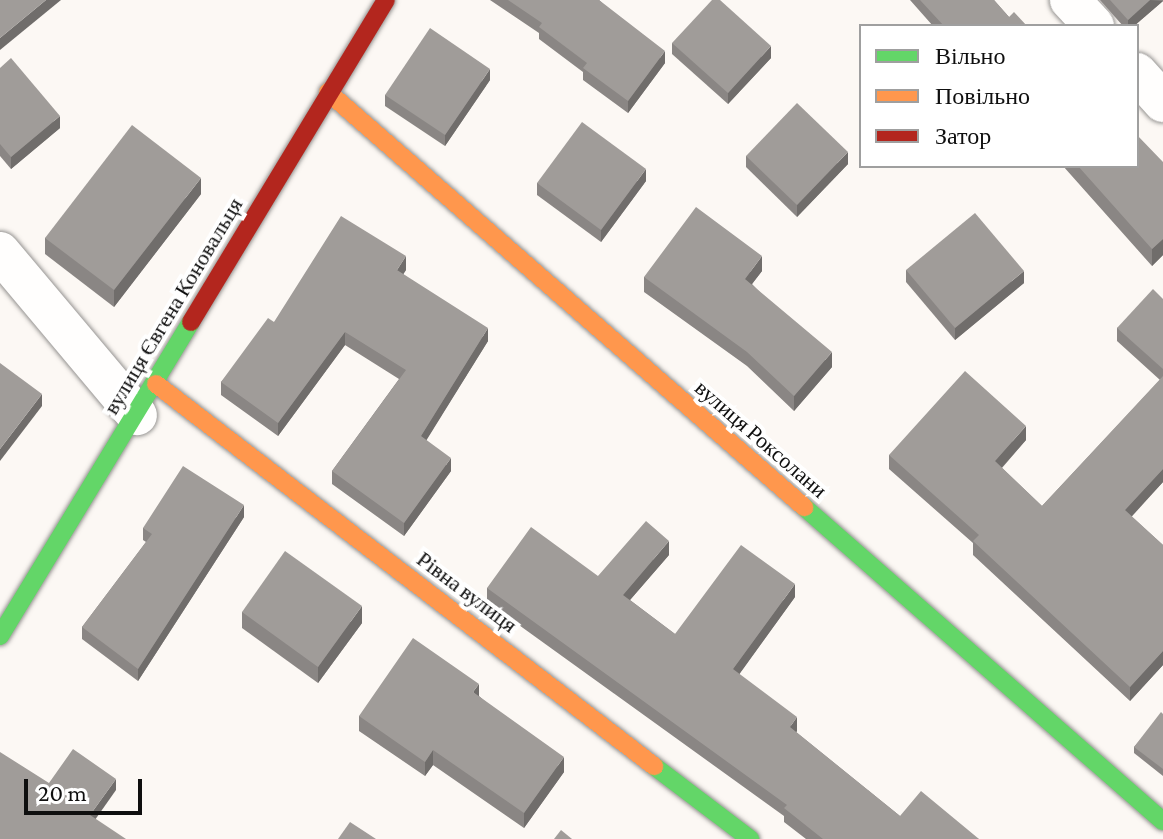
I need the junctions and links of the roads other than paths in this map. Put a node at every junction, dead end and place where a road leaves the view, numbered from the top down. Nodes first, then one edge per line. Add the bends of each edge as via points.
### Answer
1 (386, 0) edge
2 (1070, 0) edge
3 (1092, 24) edge
4 (1139, 75) edge
5 (328, 92) junction
6 (1163, 102) edge
7 (0, 252) edge
8 (146, 400) junction
9 (0, 636) edge
10 (1163, 821) edge
11 (750, 839) edge

1 - 5 street, вулиця Євгена Коновальця
2 - 3 street
4 - 6 street
5 - 8 street, вулиця Євгена Коновальця
5 - 10 street, вулиця Роксолани
7 - 8 street
8 - 9 street, вулиця Євгена Коновальця
8 - 11 street, Рівна вулиця

